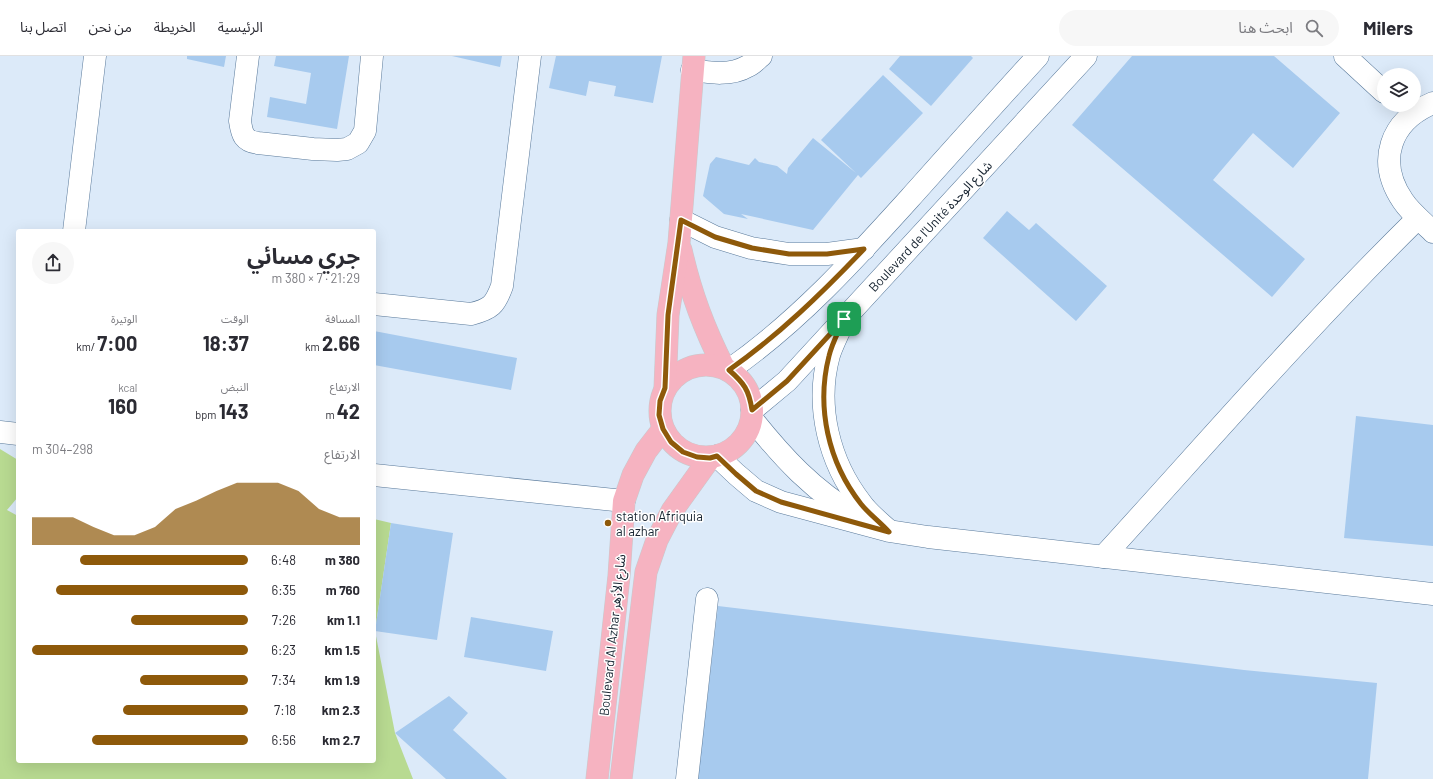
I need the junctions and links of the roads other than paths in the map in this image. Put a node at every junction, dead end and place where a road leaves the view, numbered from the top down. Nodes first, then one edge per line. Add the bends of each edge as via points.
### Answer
1 (95, 56) edge
2 (248, 56) edge
3 (372, 56) edge
4 (530, 56) edge
5 (761, 56) edge
6 (1038, 56) edge
7 (1086, 56) edge
8 (1345, 56) edge
9 (693, 63) edge
10 (1377, 86) edge
11 (1433, 103) edge
12 (1421, 108) edge
13 (1404, 112) edge
14 (681, 220) junction
15 (1426, 225) edge
16 (74, 229) edge
17 (679, 243) junction
18 (864, 249) junction
19 (376, 304) edge
20 (844, 319) junction
21 (727, 369) junction
22 (665, 388) junction
23 (752, 414) junction
24 (663, 429) junction
25 (0, 432) edge
26 (16, 434) edge
27 (713, 457) junction
28 (376, 475) edge
29 (624, 501) junction
30 (882, 529) junction
31 (1103, 557) junction
32 (1433, 594) edge
33 (707, 599) dead end
34 (597, 779) edge
35 (621, 779) edge
36 (686, 779) edge

1 - 16 street
2 - 3 street via 240,121 243,136 251,142 264,144 337,150 347,149 358,143 364,131
4 - 19 street via 502,286 494,304 485,311 471,314
5 - 9 street via 748,66 732,72 711,73
6 - 18 street
7 - 20 street, Boulevard de l'Unité شارع الوحدة
8 - 10 street
9 - 14 main road
11 - 12 street
13 - 15 street via 1400,128 1392,142 1389,156 1390,171 1394,186 1403,200
14 - 17 main road
14 - 18 street via 715,237 752,248 789,254 827,254
15 - 31 street via 1365,271 1320,317
17 - 21 main road via 697,308
17 - 22 main road via 668,315
18 - 21 street via 773,337
20 - 23 street, Boulevard de l'Unité شارع الوحدة via 787,381
20 - 30 street via 829,355 823,394 827,433 840,471 861,504
21 - 22 main road via 708,365 685,369
21 - 23 main road via 741,380 749,394
22 - 24 main road via 660,401 659,415
23 - 27 main road via 748,432 740,443 729,451
23 - 30 street via 778,451 807,480 839,506
24 - 27 main road via 671,442 683,452 697,457
24 - 29 main road, Boulevard Al Azhar شارع الأزهر via 646,451 633,475
25 - 26 street
27 - 30 street via 756,491 781,502
27 - 35 main road, Boulevard Al Azhar شارع الأزهر via 672,510 657,540 646,572
28 - 29 street
29 - 34 main road, Boulevard Al Azhar شارع الأزهر
30 - 31 street via 928,537
31 - 32 street
33 - 36 street

